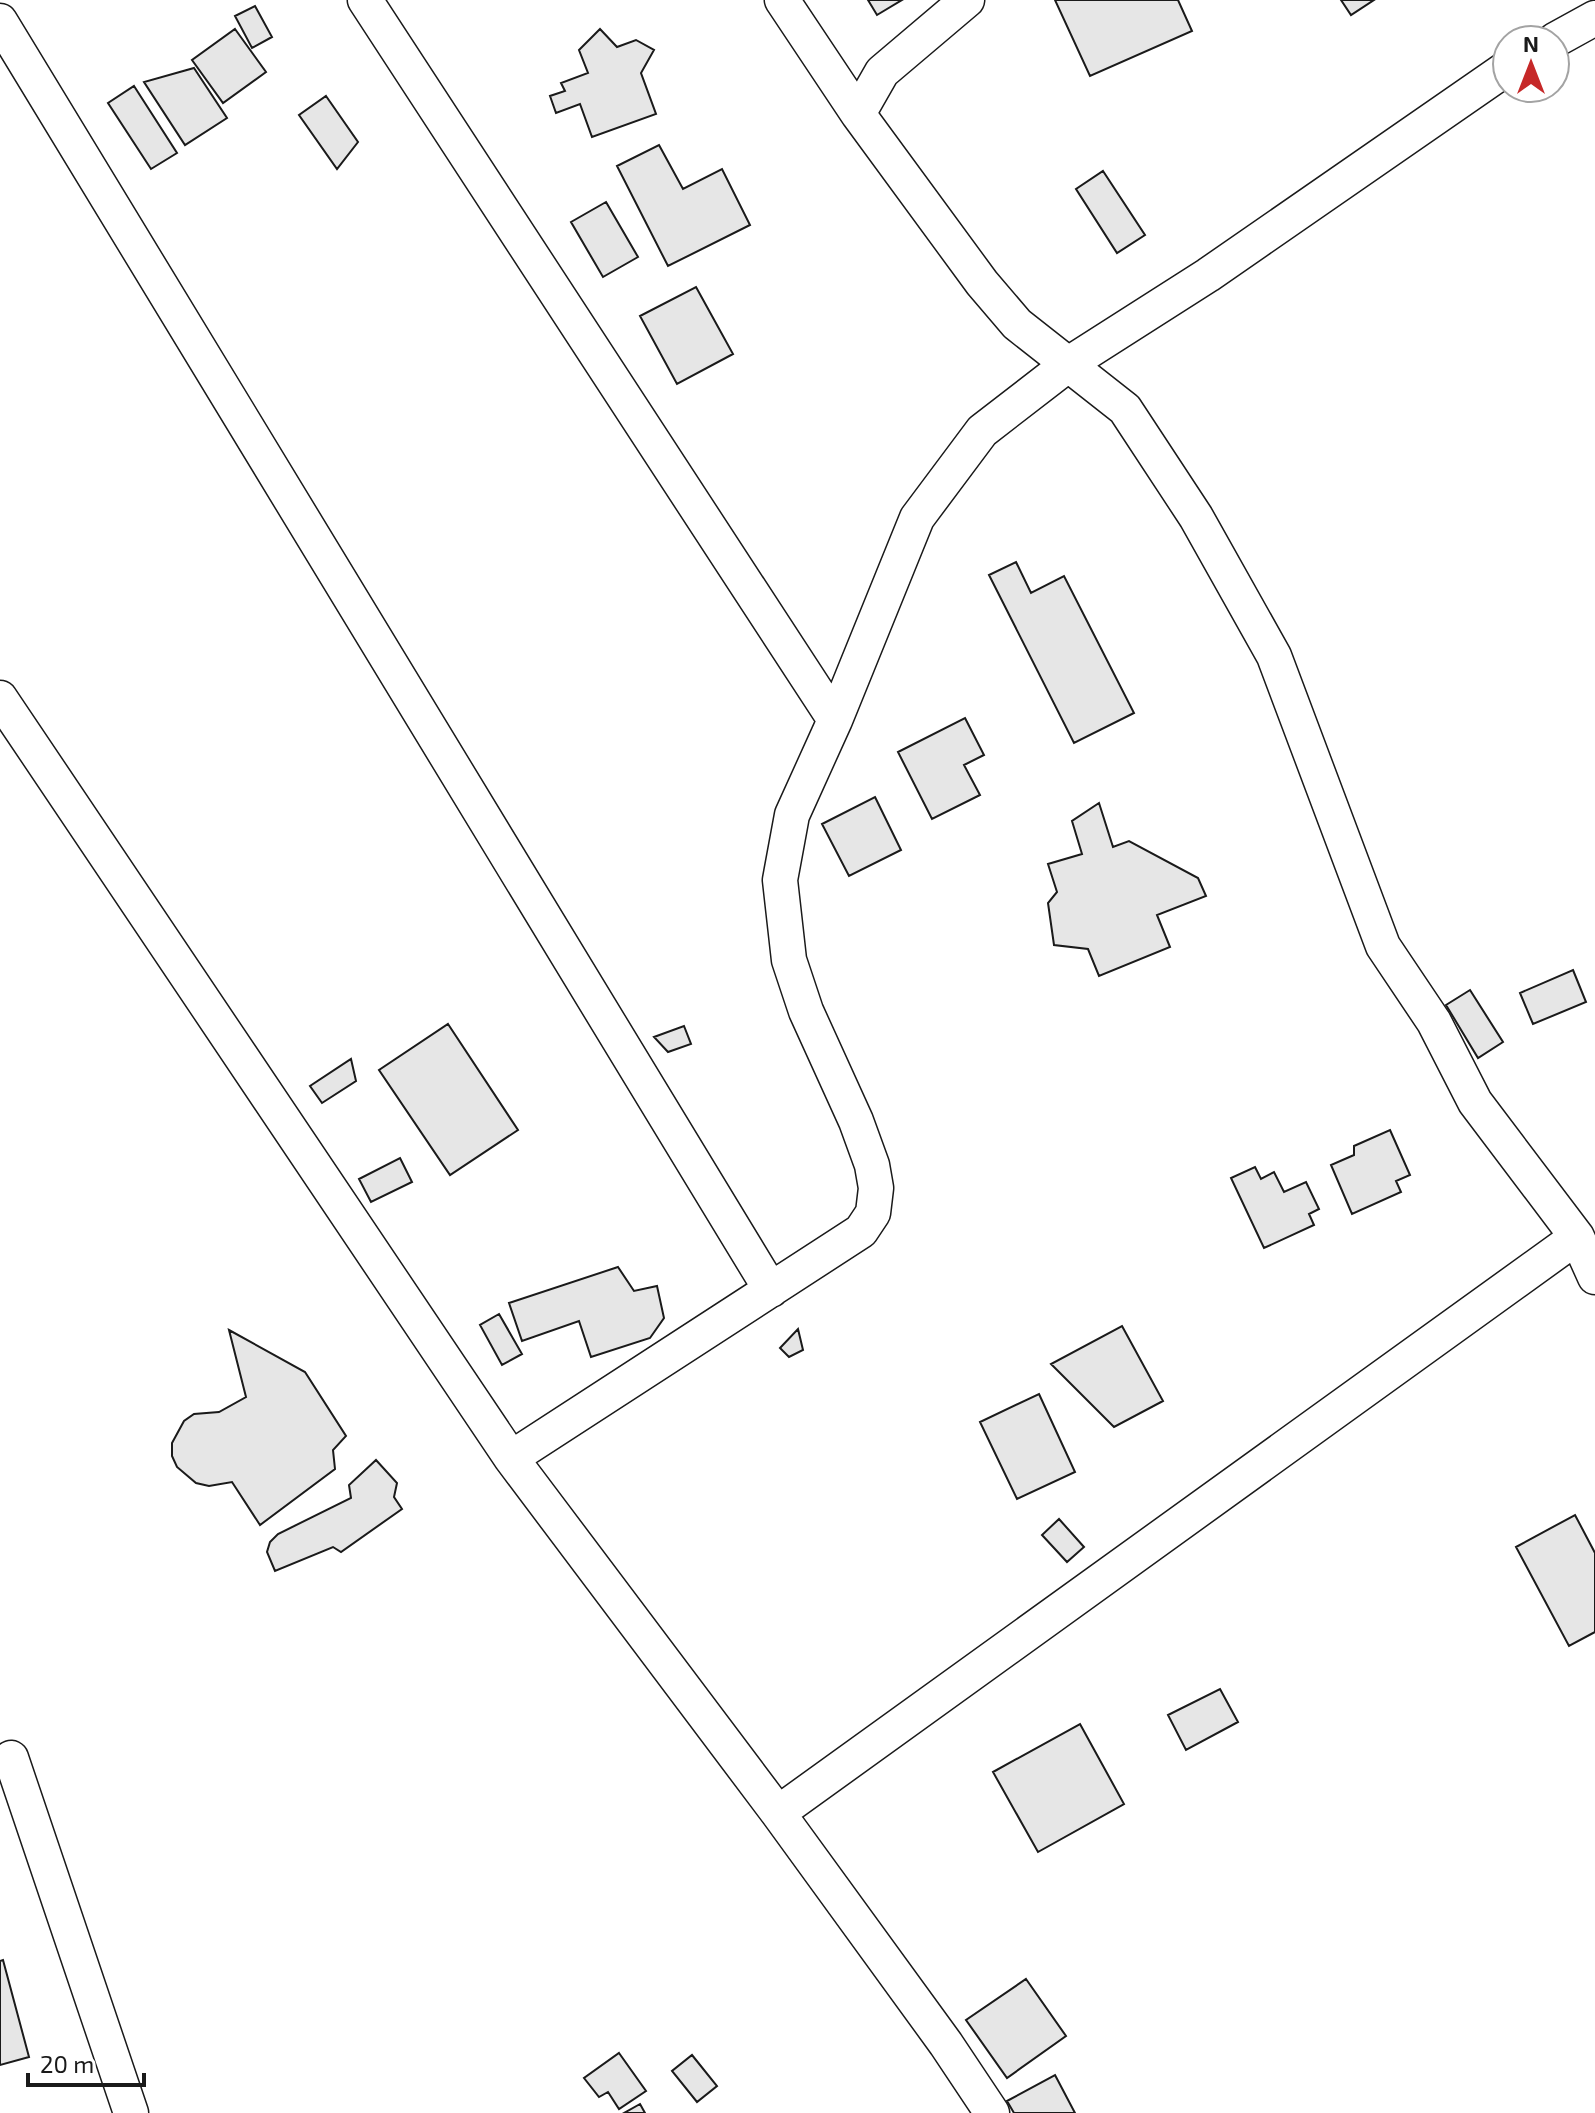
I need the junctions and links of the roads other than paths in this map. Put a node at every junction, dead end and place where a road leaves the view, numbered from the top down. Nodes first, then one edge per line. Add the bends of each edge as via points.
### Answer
1 (365, 0) edge
2 (782, 0) edge
3 (967, 0) edge
4 (1595, 18) edge
5 (0, 21) edge
6 (1571, 31) edge
7 (1491, 79) edge
8 (858, 114) junction
9 (1070, 363) junction
10 (0, 698) edge
11 (835, 720) junction
12 (1577, 1237) junction
13 (1595, 1277) edge
14 (771, 1290) junction
15 (511, 1458) junction
16 (11, 1758) dead end
17 (778, 1813) junction
18 (131, 2113) edge
19 (992, 2113) edge

1 - 11 street
2 - 8 street
3 - 8 street via 882,72
4 - 6 street
5 - 14 street
7 - 9 street via 1208,275
8 - 9 street via 1017,324
9 - 11 street via 982,431 917,518
9 - 12 street via 1125,409 1196,517 1274,656 1383,946 1434,1022 1475,1102
10 - 15 street
11 - 14 street via 792,815 780,880 789,960 872,1165 876,1188 873,1213 861,1231
12 - 13 street
12 - 17 street
14 - 15 street
15 - 17 street
16 - 18 street
17 - 19 street

